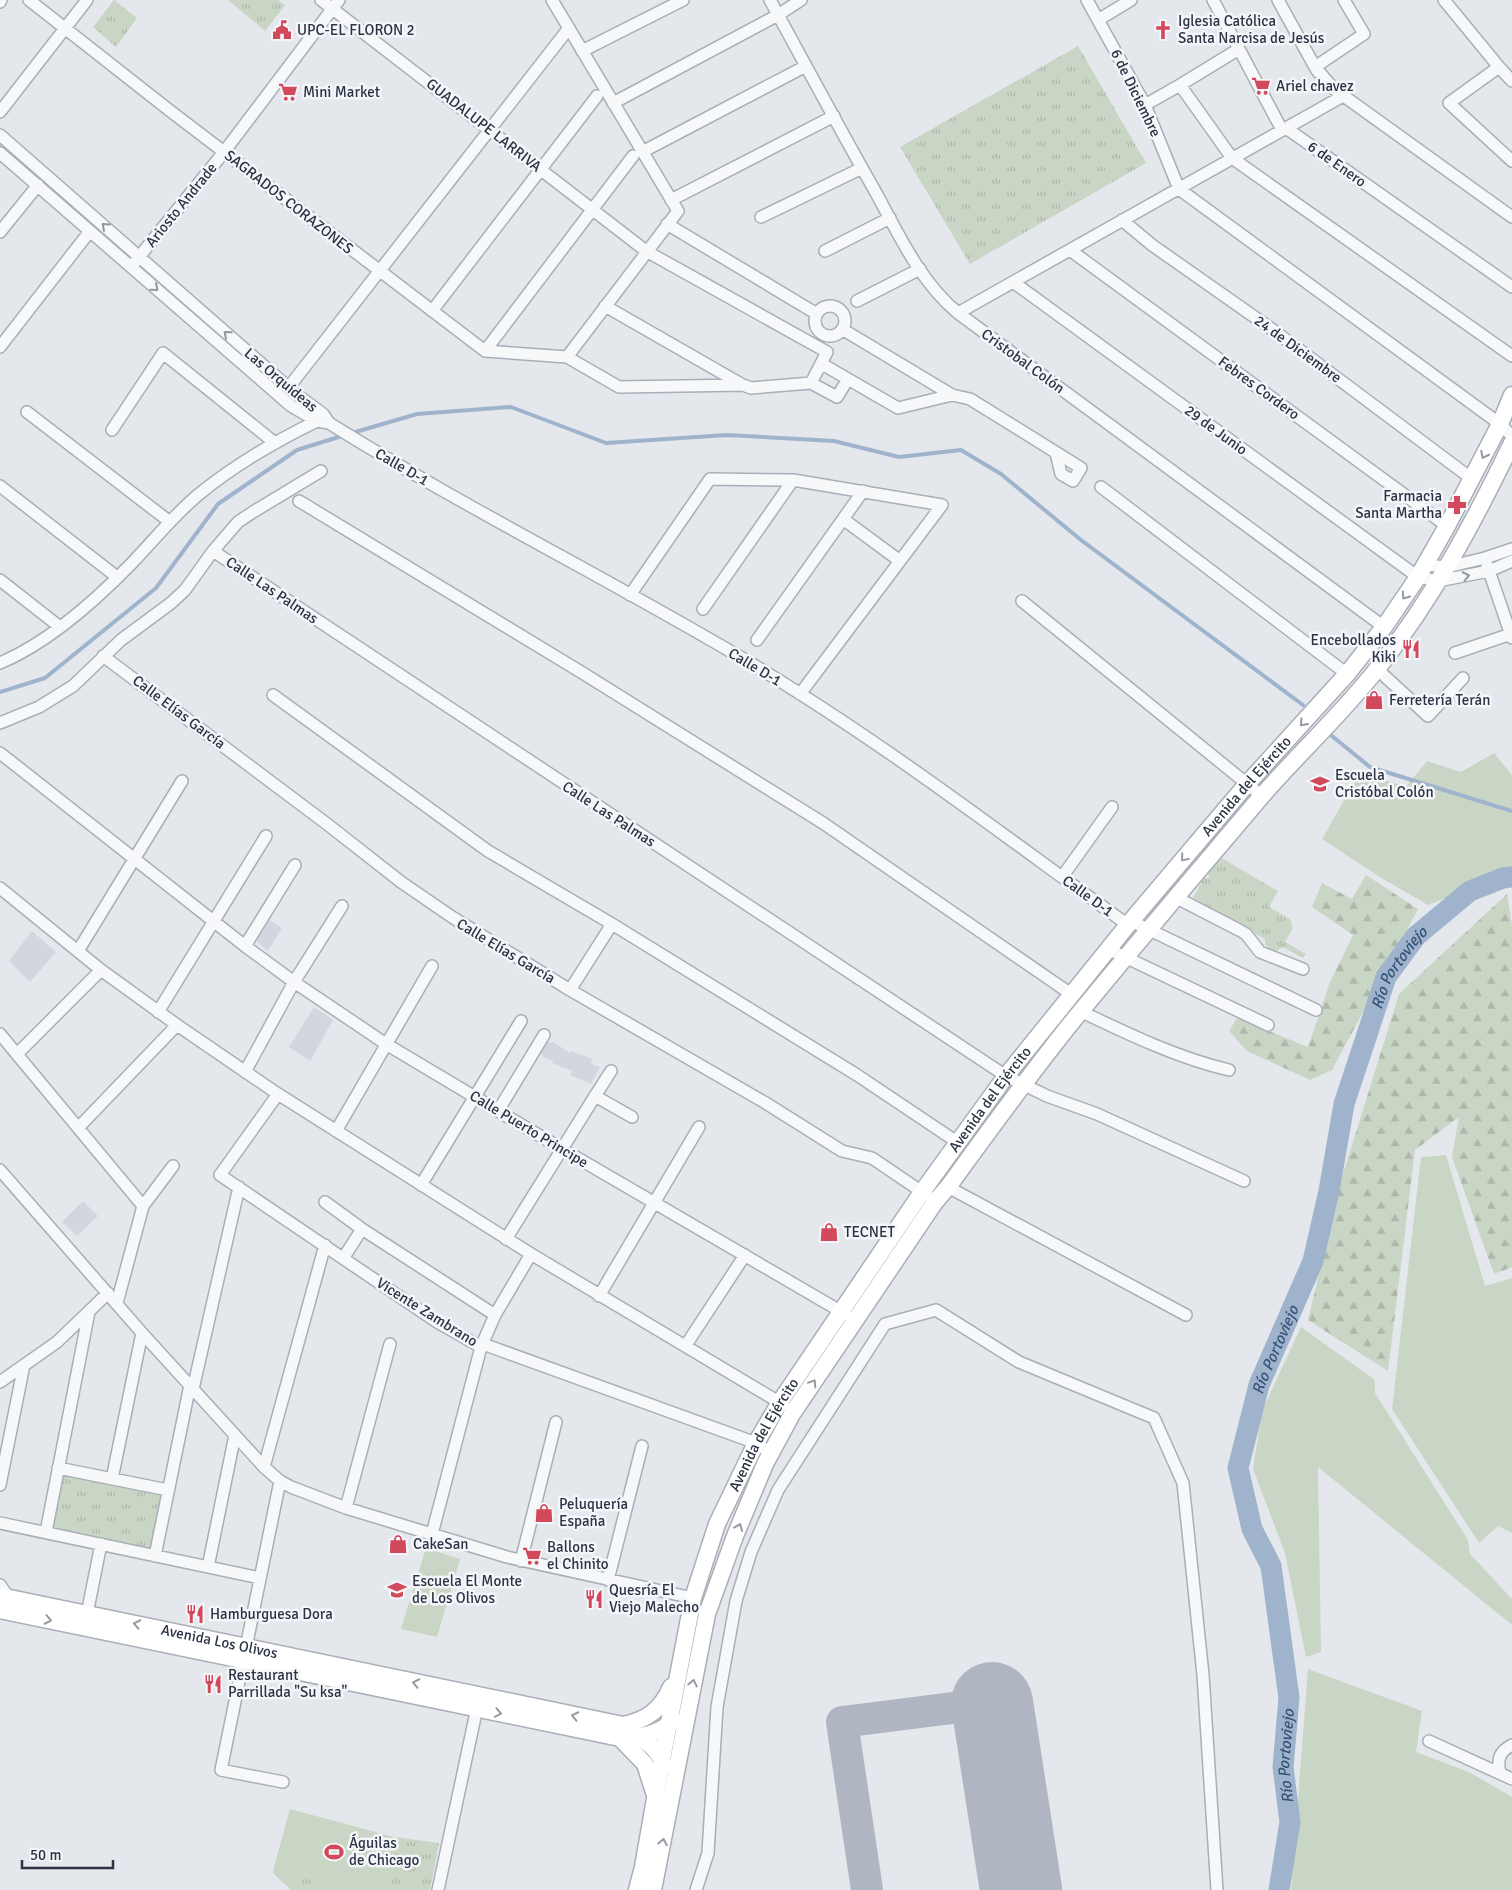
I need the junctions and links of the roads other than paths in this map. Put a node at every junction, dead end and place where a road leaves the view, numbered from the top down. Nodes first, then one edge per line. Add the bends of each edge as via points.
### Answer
1 (29, 0) edge
2 (87, 0) edge
3 (321, 0) edge
4 (684, 0) edge
5 (770, 0) edge
6 (801, 0) edge
7 (1087, 0) edge
8 (1130, 0) edge
9 (1212, 0) edge
10 (1278, 0) edge
11 (1344, 0) edge
12 (1444, 0) edge
13 (556, 1) edge
14 (336, 4) edge
15 (778, 14) junction
16 (1098, 20) junction
17 (65, 28) junction
18 (569, 28) junction
19 (1239, 49) junction
20 (582, 52) junction
21 (806, 66) junction
22 (1315, 67) junction
23 (1499, 68) junction
24 (1512, 81) edge
25 (1180, 85) junction
26 (597, 96) dead end
27 (1338, 99) junction
28 (613, 102) junction
29 (1145, 106) junction
30 (0, 112) edge
31 (834, 116) junction
32 (1284, 129) junction
33 (489, 130) junction
34 (0, 135) edge
35 (224, 152) junction
36 (0, 153) edge
37 (638, 154) junction
38 (1232, 158) junction
39 (1512, 161) edge
40 (862, 168) junction
41 (541, 170) junction
42 (38, 185) junction
43 (1179, 189) junction
44 (671, 200) junction
45 (593, 210) junction
46 (761, 217) dead end
47 (1512, 217) edge
48 (890, 218) junction
49 (1122, 220) junction
50 (667, 224) junction
51 (90, 231) junction
52 (0, 232) edge
53 (1070, 250) junction
54 (646, 251) junction
55 (825, 251) dead end
56 (139, 256) junction
57 (131, 267) junction
58 (920, 269) junction
59 (380, 272) junction
60 (1013, 282) junction
61 (1512, 287) edge
62 (857, 301) dead end
63 (605, 306) junction
64 (432, 311) junction
65 (958, 313) junction
66 (817, 314) junction
67 (842, 329) junction
68 (823, 334) junction
69 (816, 346) junction
70 (0, 347) edge
71 (485, 351) junction
72 (567, 356) junction
73 (1512, 356) edge
74 (822, 364) junction
75 (848, 379) junction
76 (811, 383) junction
77 (743, 385) junction
78 (289, 387) junction
79 (952, 395) junction
80 (1512, 395) edge
81 (27, 412) dead end
82 (323, 422) junction
83 (1500, 424) junction
84 (112, 430) dead end
85 (1512, 436) edge
86 (275, 443) junction
87 (1512, 443) edge
88 (1056, 453) dead end
89 (321, 471) dead end
90 (1472, 479) junction
91 (792, 480) junction
92 (0, 486) edge
93 (1102, 487) dead end
94 (863, 491) junction
95 (299, 501) dead end
96 (843, 519) junction
97 (170, 522) junction
98 (1448, 526) junction
99 (1512, 549) edge
100 (213, 551) junction
101 (1485, 558) junction
102 (900, 561) junction
103 (1512, 561) edge
104 (1421, 571) junction
105 (1490, 571) junction
106 (1442, 574) junction
107 (117, 578) junction
108 (0, 580) edge
109 (630, 594) junction
110 (1022, 601) dead end
111 (703, 609) dead end
112 (60, 627) junction
113 (1384, 627) junction
114 (1511, 636) edge
115 (756, 640) dead end
116 (1455, 653) dead end
117 (103, 656) junction
118 (0, 663) edge
119 (1378, 669) junction
120 (1347, 674) junction
121 (1463, 678) dead end
122 (800, 694) junction
123 (273, 695) dead end
124 (0, 722) edge
125 (0, 753) edge
126 (182, 781) dead end
127 (1247, 784) junction
128 (1262, 796) junction
129 (1112, 807) dead end
130 (266, 836) dead end
131 (134, 860) junction
132 (294, 865) dead end
133 (1062, 877) junction
134 (0, 888) edge
135 (1177, 898) junction
136 (342, 906) dead end
137 (213, 921) junction
138 (1129, 923) junction
139 (612, 924) junction
140 (1150, 930) junction
141 (245, 946) junction
142 (1108, 948) junction
143 (78, 951) junction
144 (1126, 958) junction
145 (432, 966) dead end
146 (1303, 969) dead end
147 (101, 970) junction
148 (294, 982) junction
149 (570, 990) junction
150 (1071, 994) junction
151 (1316, 1010) dead end
152 (1080, 1011) junction
153 (158, 1012) junction
154 (521, 1021) dead end
155 (177, 1025) junction
156 (1268, 1025) dead end
157 (0, 1034) edge
158 (544, 1035) dead end
159 (386, 1044) junction
160 (17, 1054) junction
161 (1229, 1070) dead end
162 (610, 1071) dead end
163 (245, 1072) junction
164 (1006, 1076) junction
165 (1023, 1085) junction
166 (278, 1094) junction
167 (595, 1096) junction
168 (475, 1097) junction
169 (498, 1111) junction
170 (632, 1117) dead end
171 (699, 1127) dead end
172 (78, 1128) junction
173 (336, 1131) junction
174 (957, 1142) junction
175 (562, 1149) junction
176 (173, 1166) dead end
177 (1, 1173) edge
178 (1244, 1181) dead end
179 (421, 1185) junction
180 (238, 1187) junction
181 (948, 1188) junction
182 (922, 1192) junction
183 (325, 1202) dead end
184 (655, 1202) junction
185 (935, 1202) junction
186 (143, 1206) junction
187 (362, 1229) junction
188 (506, 1239) junction
189 (325, 1245) junction
190 (531, 1254) junction
191 (745, 1255) junction
192 (344, 1257) junction
193 (108, 1293) junction
194 (599, 1296) junction
195 (117, 1303) junction
196 (89, 1312) junction
197 (495, 1315) junction
198 (1186, 1315) dead end
199 (848, 1316) junction
200 (142, 1333) junction
201 (390, 1344) dead end
202 (482, 1345) junction
203 (686, 1346) junction
204 (24, 1365) junction
205 (0, 1382) edge
206 (191, 1387) junction
207 (780, 1402) junction
208 (792, 1414) junction
209 (556, 1422) dead end
210 (235, 1435) junction
211 (756, 1443) junction
212 (642, 1446) dead end
213 (770, 1454) junction
214 (264, 1466) junction
215 (58, 1468) junction
216 (112, 1479) junction
217 (280, 1481) junction
218 (0, 1485) edge
219 (168, 1490) junction
220 (346, 1508) junction
221 (0, 1523) edge
222 (46, 1532) junction
223 (432, 1534) junction
224 (101, 1544) junction
225 (155, 1556) junction
226 (521, 1560) junction
227 (208, 1567) junction
228 (260, 1578) junction
229 (608, 1580) junction
230 (2, 1597) edge
231 (693, 1598) junction
232 (87, 1614) junction
233 (244, 1654) junction
234 (678, 1671) junction
235 (478, 1702) junction
236 (689, 1704) junction
237 (668, 1726) junction
238 (621, 1732) junction
239 (641, 1737) junction
240 (1429, 1740) dead end
241 (1512, 1745) edge
242 (662, 1759) junction
243 (1500, 1773) junction
244 (1512, 1779) edge
245 (283, 1782) dead end
246 (663, 1799) junction
247 (438, 1890) edge
248 (637, 1890) edge
249 (653, 1890) edge
250 (696, 1890) edge
251 (1217, 1890) edge

1 - 17 street, SAGRADOS CORAZONES
2 - 17 street
3 - 14 street, GUADALUPE LARRIVA
4 - 20 street
5 - 15 street, Cristobal Colón
6 - 15 street
7 - 16 street, 6 de Diciembre
8 - 16 street
9 - 19 street, 6 de Enero
10 - 22 street
11 - 22 street via 1364,34
12 - 23 street
13 - 18 street
14 - 33 street, GUADALUPE LARRIVA
14 - 35 street, Ariosto Andrade
15 - 21 street, Cristobal Colón
15 - 28 street
16 - 29 street, 6 de Diciembre
17 - 30 street
17 - 35 street, SAGRADOS CORAZONES
18 - 20 street
18 - 33 street
19 - 25 street
19 - 32 street, 6 de Enero
20 - 28 street
21 - 31 street, Cristobal Colón
21 - 37 street
22 - 27 street
23 - 24 street
23 - 39 street via 1448,103
25 - 29 street
25 - 38 street
26 - 41 street
27 - 32 street
27 - 47 street
28 - 37 street
29 - 43 street, 6 de Diciembre
31 - 40 street, Cristobal Colón
31 - 44 street
32 - 38 street
32 - 61 street, 6 de Enero
33 - 41 street, GUADALUPE LARRIVA
33 - 59 street
56 -> 34 street, Las Orquídeas
35 - 56 street, Ariosto Andrade
35 - 59 street, SAGRADOS CORAZONES
36 - 42 street, Las Orquídeas
37 - 44 street
37 - 45 street
38 - 43 street
38 - 73 street
40 - 46 street
40 - 48 street, Cristobal Colón
41 - 45 street, GUADALUPE LARRIVA
41 - 64 street
42 - 51 street, Las Orquídeas
42 - 52 street
43 - 49 street
43 - 83 street
44 - 50 street via 678,211
45 - 54 street, GUADALUPE LARRIVA
45 - 71 street
48 - 55 street
48 - 58 street, Cristobal Colón
49 - 53 street
49 - 90 street, 24 de Diciembre
50 - 54 street
50 - 66 street
51 - 57 street, Las Orquídeas
51 - 70 street
53 - 60 street
53 - 98 street, Febres Cordero
54 - 63 street
54 - 69 street, GUADALUPE LARRIVA
56 - 57 street, Ariosto Andrade
78 -> 56 street, Las Orquídeas
57 -> 82 street, Las Orquídeas via 283,400
58 - 62 street
58 - 65 street, Cristobal Colón via 934,290
59 - 64 street, SAGRADOS CORAZONES
59 - 78 street
60 - 65 street
60 - 104 street, 29 de Junio
63 - 72 street
63 - 77 street
64 - 71 street, SAGRADOS CORAZONES
65 - 113 street, Cristobal Colón
66 - 67 street via 828,306 837,308 844,315
66 - 68 street via 816,327
67 - 68 street via 831,336
67 - 79 street
68 - 69 street
69 - 74 street via 827,352
71 - 72 street
72 - 77 street via 619,387
74 - 75 street
74 - 76 street
75 - 76 street via 837,397
75 - 79 street via 898,408
76 - 77 street via 751,388
78 - 82 street, Las Orquídeas via 323,414
79 - 88 street via 970,399
80 - 83 main road, Avenida del Ejército
81 - 97 street
82 - 86 street
82 - 109 street, Calle D-1
83 - 85 street
83 -> 90 main road, Avenida del Ejército
84 - 86 street via 163,353
86 - 97 street via 199,494
87 - 106 main road, Avenida del Ejército via 1485,500
89 - 100 street via 253,512 226,534
90 - 98 main road, Avenida del Ejército
91 - 94 street
91 - 109 street via 710,479
91 - 111 street
92 - 107 street
93 - 120 street
94 - 96 street
94 - 102 street via 942,505
95 - 150 street via 823,822
96 - 102 street
96 - 115 street
97 - 107 street
98 - 104 main road, Avenida del Ejército
99 - 101 street
100 - 117 street via 185,590
100 - 164 street, Calle Las Palmas
101 - 105 street
101 - 106 street
102 - 122 street
103 - 105 street
104 - 106 street
104 - 106 street
104 -> 113 main road, Avenida del Ejército
106 -> 105 street
105 - 114 street
106 - 119 main road, Avenida del Ejército
107 - 112 street
108 - 112 street
109 - 122 street, Calle D-1
110 - 127 street
112 - 118 street via 36,645
113 - 120 main road, Avenida del Ejército
114 - 116 street
117 - 124 street via 73,686 39,707
117 - 149 street, Calle Elías García via 423,899
119 - 121 street via 1428,716
119 - 128 main road, Avenida del Ejército
120 -> 127 main road, Avenida del Ejército
122 - 133 street, Calle D-1 via 904,762
123 - 139 street via 488,851
125 - 131 street, Calle Puerto Principe
126 - 131 street
127 - 128 street
127 -> 138 main road, Avenida del Ejército
128 - 135 main road, Avenida del Ejército
129 - 133 street
130 - 137 street
131 - 137 street, Calle Puerto Principe
131 - 143 street
132 - 141 street
133 - 138 street, Calle D-1
134 - 143 street
135 - 140 main road, Avenida del Ejército
135 - 146 street via 1246,934 1260,952
136 - 148 street
137 - 141 street, Calle Puerto Principe
137 - 153 street
138 - 140 street, Calle D-1
138 - 142 main road, Avenida del Ejército
139 - 149 street
139 - 174 street via 857,1075
140 - 144 main road, Avenida del Ejército
140 - 151 street, Calle D-1
141 - 148 street, Calle Puerto Principe
142 - 144 street
142 - 150 main road, Avenida del Ejército
143 - 147 street
144 - 152 main road, Avenida del Ejército
144 - 156 street
145 - 159 street
147 - 153 street
147 - 160 street
148 - 159 street, Calle Puerto Principe
148 - 163 street
149 - 182 street, Calle Elías García via 842,1151 872,1158
150 - 164 main road, Avenida del Ejército
152 - 161 street via 1137,1038
152 - 165 main road, Avenida del Ejército
153 - 155 street
154 - 168 street
155 - 163 street
155 - 172 street
157 - 160 street
158 - 169 street
159 - 168 street, Calle Puerto Principe
159 - 173 street
160 - 172 street
162 - 167 street
163 - 166 street
164 - 165 street, Calle Las Palmas
164 - 174 main road, Avenida del Ejército
165 - 178 street, Calle Las Palmas via 1097,1114
165 - 181 main road, Avenida del Ejército
166 - 173 street
166 - 180 street, Vicente Zambrano via 220,1175
167 - 170 street
167 - 175 street
168 - 169 street, Calle Puerto Principe
168 - 179 street
169 - 175 street, Calle Puerto Principe
171 - 184 street
172 - 186 street
173 - 179 street
174 - 182 main road, Avenida del Ejército
175 - 184 street, Calle Puerto Principe
175 - 188 street
176 - 186 street
177 - 193 street
179 - 188 street
180 - 189 street, Vicente Zambrano
180 - 206 street
181 - 185 main road, Avenida del Ejército
181 - 198 street
182 - 185 street, Calle Elías García
182 - 199 main road, Avenida del Ejército
183 - 187 street
184 - 191 street, Calle Puerto Principe
184 - 194 street
185 - 199 main road, Avenida del Ejército
186 - 195 street
187 - 192 street
187 - 197 street
188 - 190 street
189 - 192 street, Vicente Zambrano
189 - 214 street
190 - 194 street
190 - 197 street
191 - 199 street, Calle Puerto Principe
191 - 203 street
192 - 202 street, Vicente Zambrano via 437,1322
193 - 195 street
193 - 196 street
194 - 203 street
195 - 200 street
196 - 204 street via 57,1342
196 - 215 street
197 - 202 street
199 - 207 main road, Avenida del Ejército
208 -> 199 main road, Avenida del Ejército
200 - 206 street
200 - 216 street
201 - 220 street
202 - 211 street, Vicente Zambrano
202 - 223 street
203 - 207 street
204 - 205 street
204 - 218 street
206 - 210 street
206 - 219 street
207 - 208 street
207 - 211 main road, Avenida del Ejército
208 - 213 main road, Avenida del Ejército
209 - 226 street
210 - 214 street
210 - 227 street
211 - 213 street, Vicente Zambrano
211 - 231 main road, Avenida del Ejército via 717,1524
212 - 229 street
236 -> 213 main road, Avenida del Ejército via 707,1614 735,1536
214 - 217 street
215 - 216 street
215 - 222 street
216 - 219 street
217 - 220 street via 305,1494
217 - 228 street
219 - 225 street
220 - 223 street
221 - 222 street
222 - 224 street
223 - 226 street
224 - 225 street
224 - 232 street
225 - 227 street
226 - 229 street
227 - 228 street
228 - 233 street
229 - 231 street
230 - 232 main road, Avenida Los Olivos
230 -> 233 main road, Avenida Los Olivos
231 - 234 main road, Avenida del Ejército
233 -> 232 main road, Avenida Los Olivos
233 - 235 main road, Avenida Los Olivos
233 - 245 street via 221,1770
234 - 237 main road, Avenida del Ejército
234 - 238 main road via 666,1698 654,1711
235 - 238 main road, Avenida Los Olivos
235 - 247 street
236 - 237 main road
236 - 246 main road, Avenida del Ejército
237 - 239 main road
237 - 242 main road, Avenida del Ejército
238 - 239 main road, Avenida Los Olivos
238 - 246 main road via 645,1764
239 - 242 main road, Avenida Los Olivos
240 - 243 street
241 - 243 street via 1499,1755
242 - 246 main road
243 - 244 street
246 - 248 main road, Avenida del Ejército
249 -> 246 main road, Avenida del Ejército
250 - 251 street via 708,1853 718,1699 736,1601 751,1552 778,1490 885,1324 936,1310 1019,1362 1154,1418 1183,1482 1203,1675

